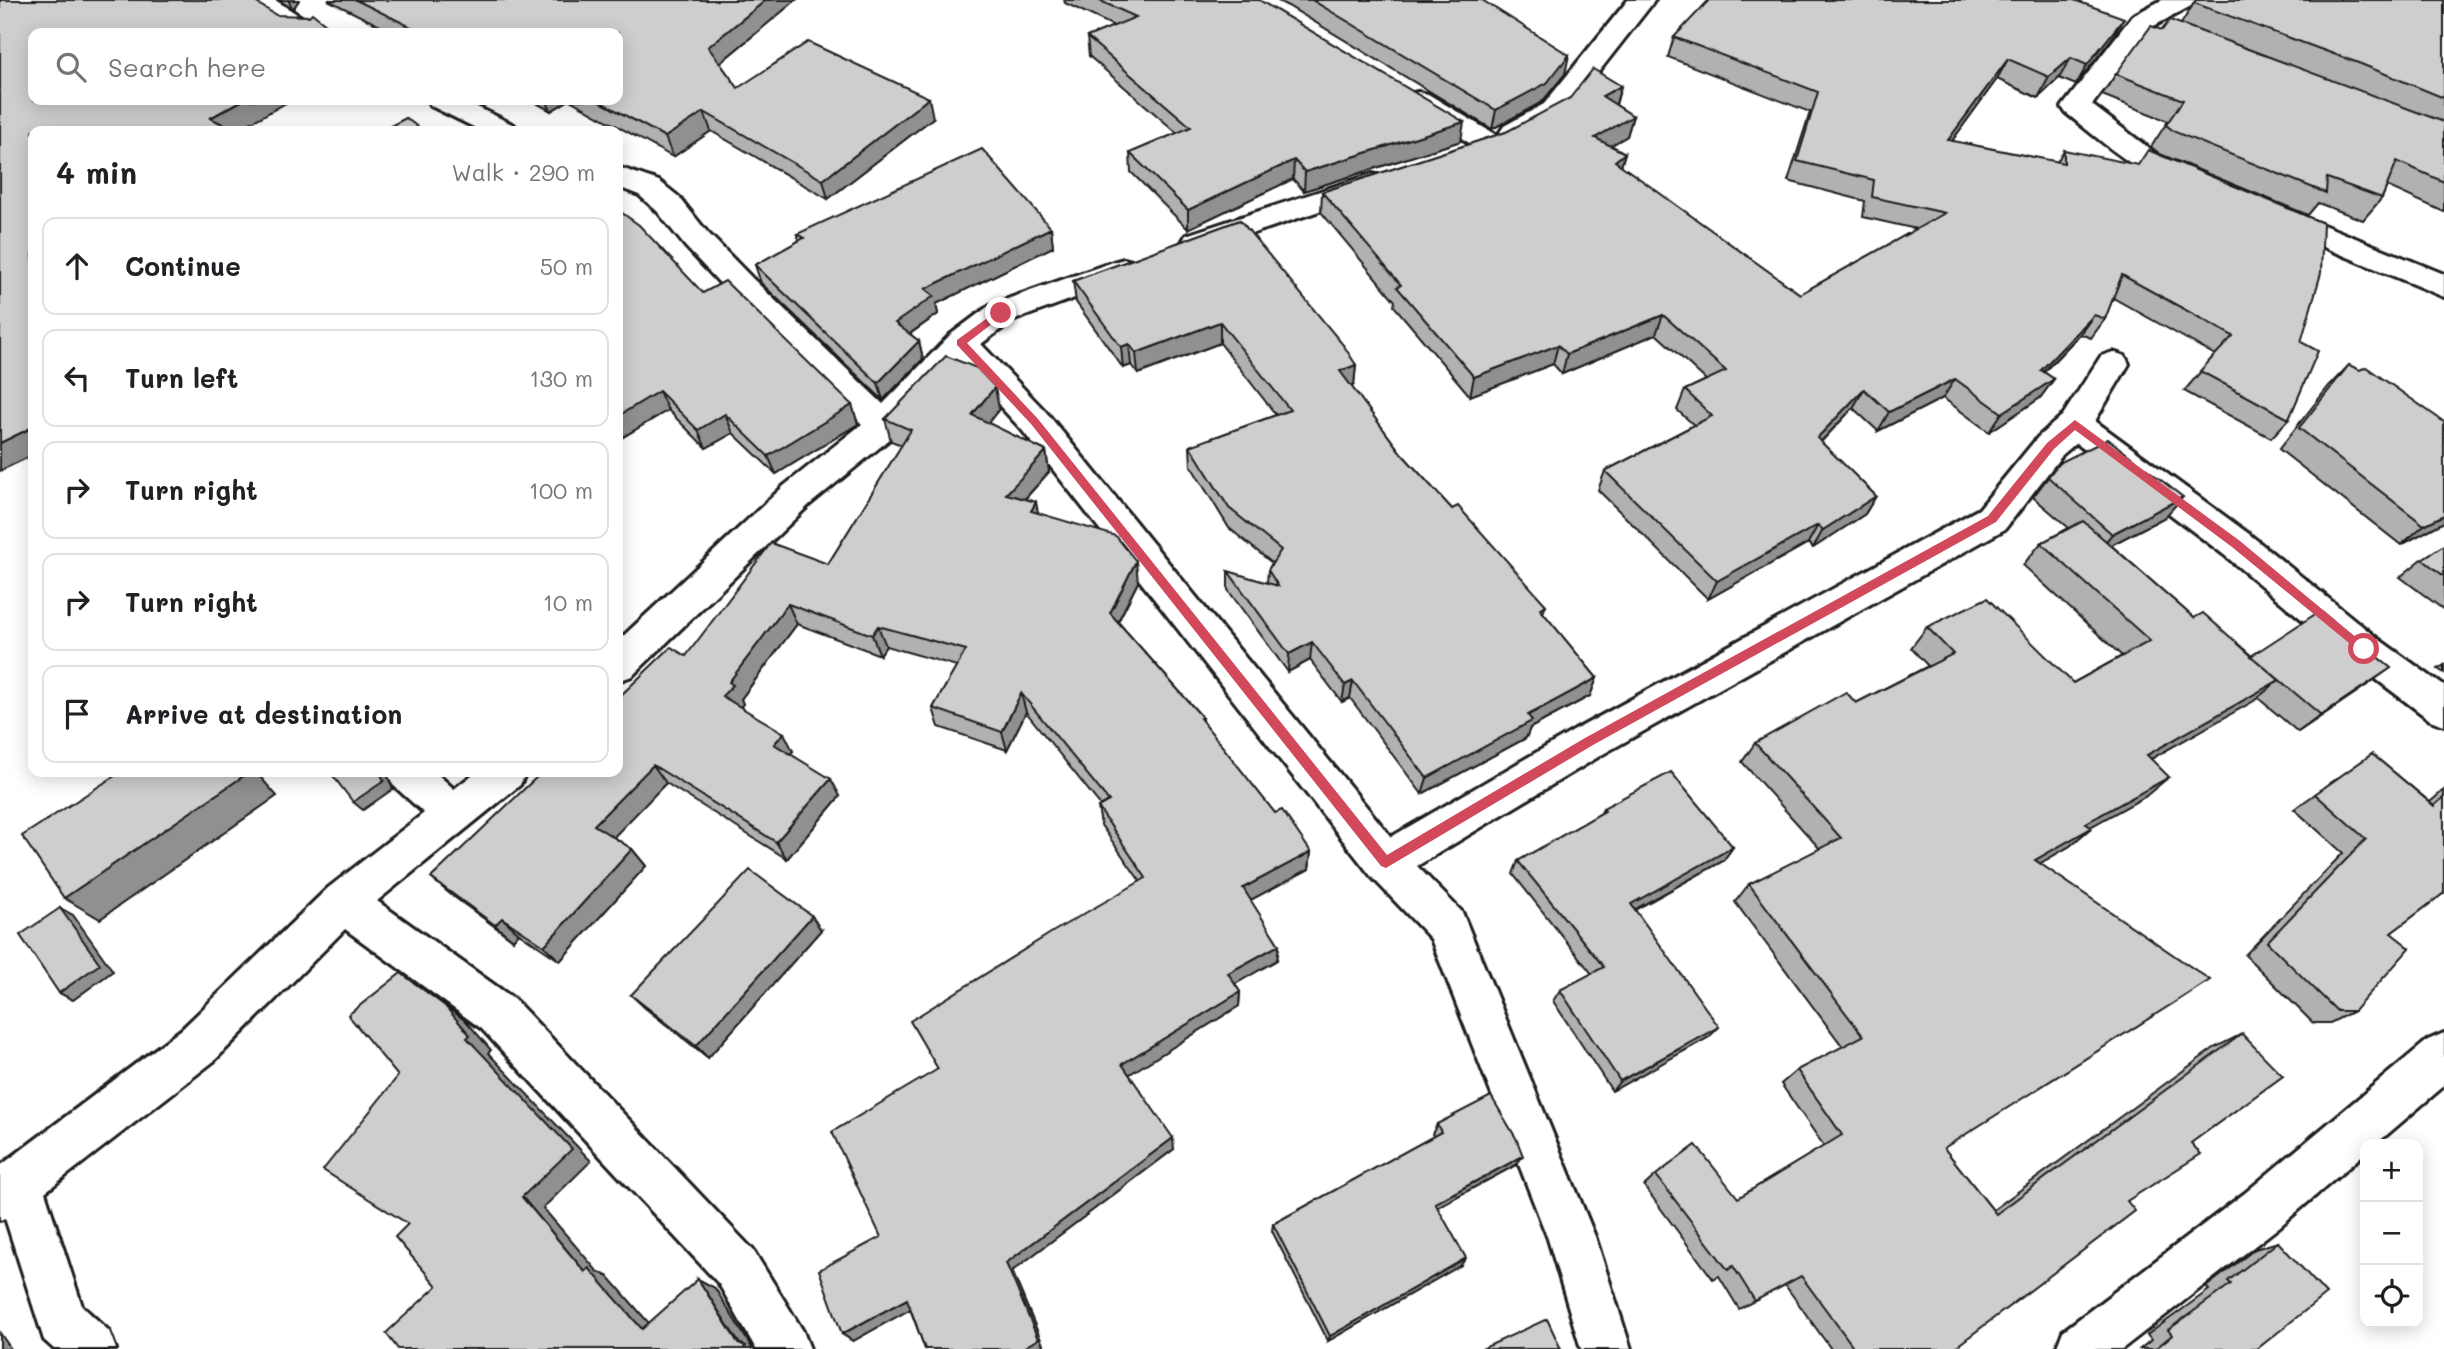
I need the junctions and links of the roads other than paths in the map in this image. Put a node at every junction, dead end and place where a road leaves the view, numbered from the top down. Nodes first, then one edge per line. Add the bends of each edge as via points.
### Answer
1 (257, 0) edge
2 (1642, 0) edge
3 (2182, 0) edge
4 (2110, 18) edge
5 (2153, 27) junction
6 (300, 28) edge
7 (1396, 86) edge
8 (451, 105) edge
9 (494, 126) edge
10 (1491, 144) junction
11 (1452, 157) edge
12 (1399, 174) edge
13 (623, 179) edge
14 (2213, 190) edge
15 (2252, 206) edge
16 (2444, 286) edge
17 (961, 343) junction
18 (2113, 364) dead end
19 (2075, 424) junction
20 (884, 425) junction
21 (623, 660) edge
22 (2444, 708) edge
23 (413, 777) edge
24 (500, 777) edge
25 (455, 815) junction
26 (1386, 862) junction
27 (344, 902) junction
28 (2444, 1056) edge
29 (9, 1190) edge
30 (91, 1349) edge
31 (785, 1349) edge
32 (1606, 1349) edge
33 (2081, 1349) edge

1 - 6 street
2 - 10 street via 1554,110
3 - 5 street
4 - 5 street
5 - 14 street via 2076,107 2149,163
7 - 10 street
8 - 9 street
10 - 11 street
12 - 17 street via 1001,313
13 - 20 street via 649,188 668,204 742,287
15 - 16 street
17 - 20 street
17 - 26 street via 1034,421
18 - 19 street
19 - 22 street
19 - 26 street via 2050,446 1992,519 1589,742
20 - 21 street via 797,495
23 - 25 street
24 - 25 street
25 - 27 street
26 - 32 street via 1447,926 1572,1239
27 - 29 street via 198,1045
27 - 31 street via 498,1014 736,1267
28 - 33 street via 2262,1210
29 - 30 street via 62,1322

